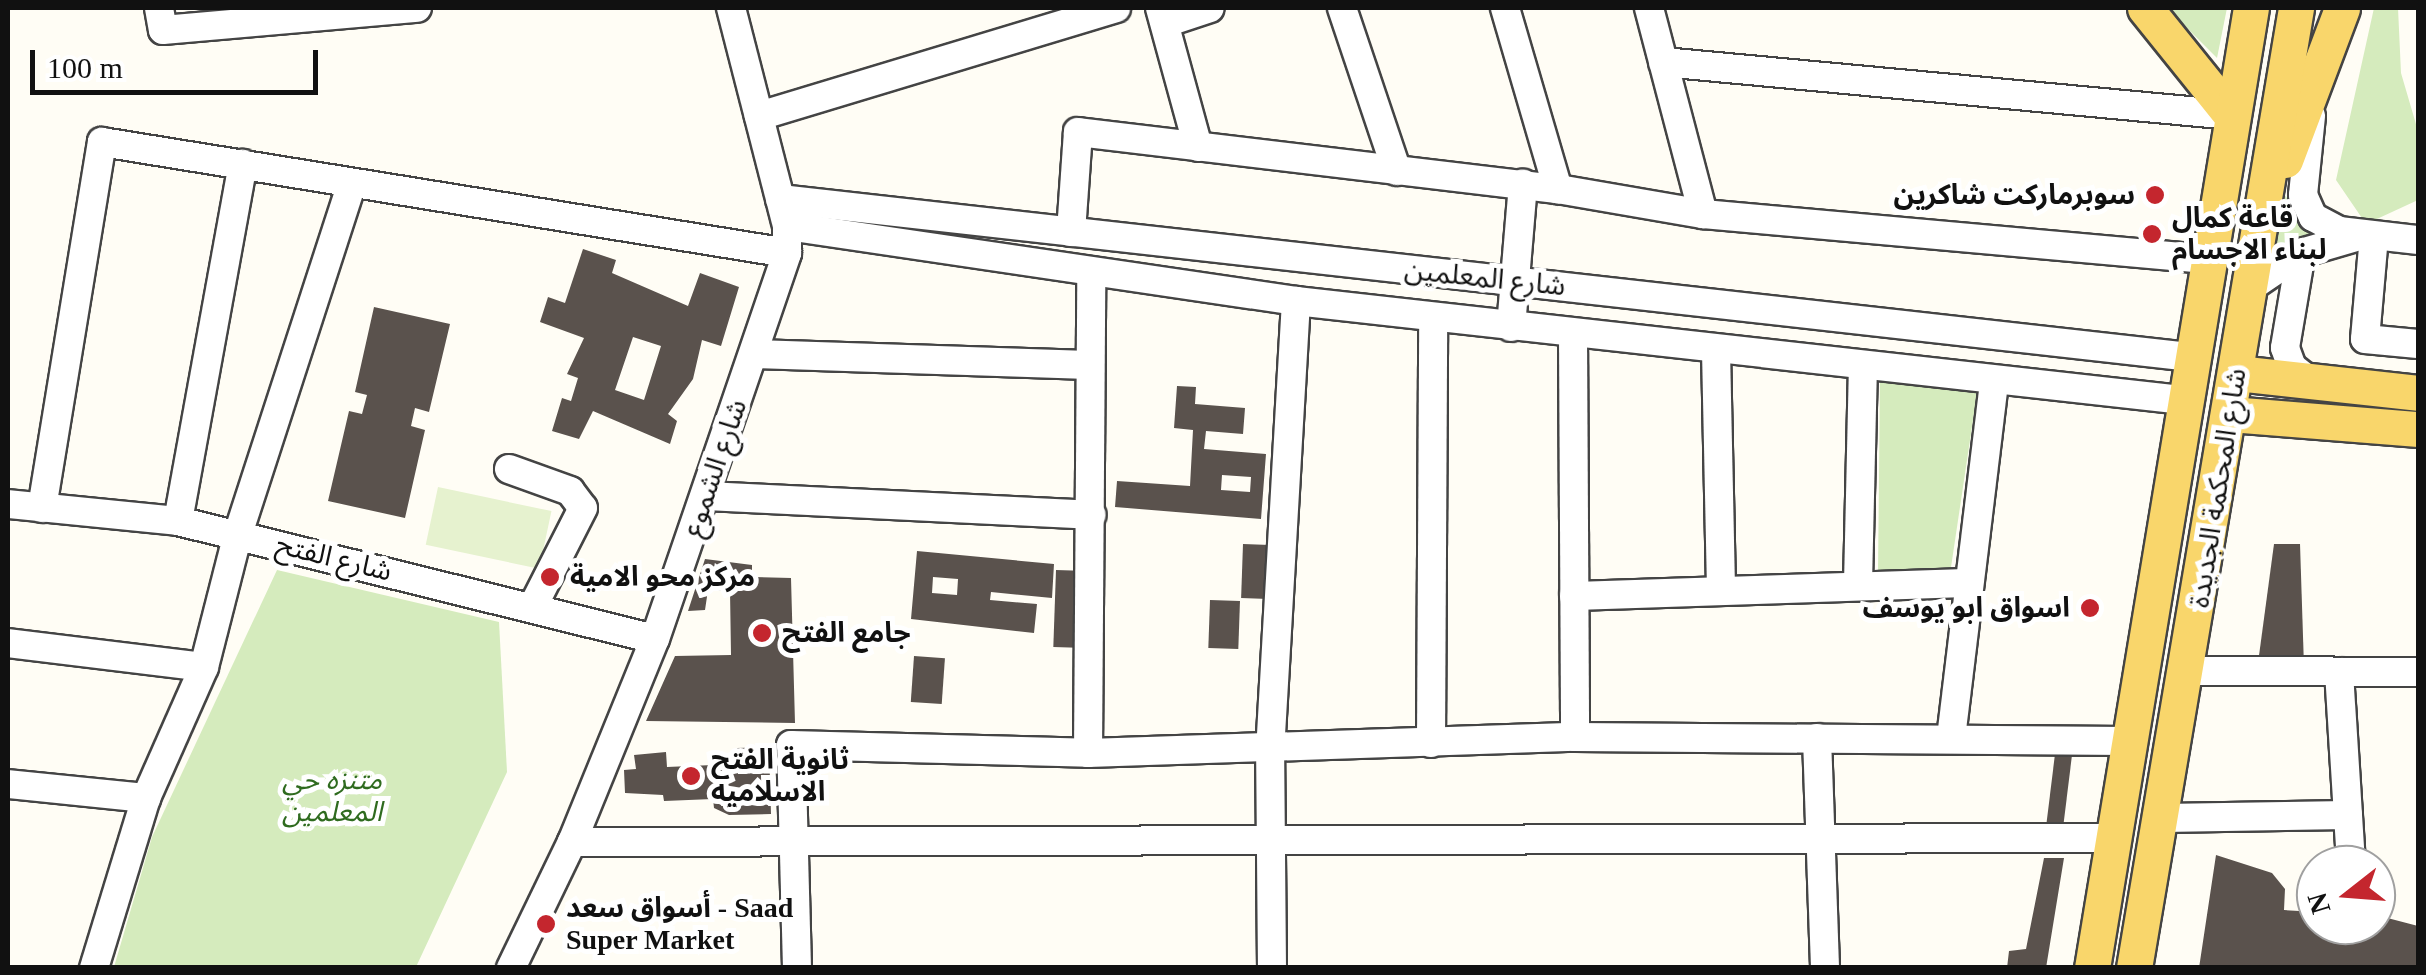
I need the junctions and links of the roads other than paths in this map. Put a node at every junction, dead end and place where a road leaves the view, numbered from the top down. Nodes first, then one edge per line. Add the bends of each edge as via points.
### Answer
1 (159, 8) edge
2 (418, 8) edge
3 (731, 8) edge
4 (1116, 8) edge
5 (1210, 8) edge
6 (1342, 8) edge
7 (1505, 8) edge
8 (1649, 8) edge
9 (2145, 8) edge
10 (2251, 8) edge
11 (2296, 8) edge
12 (2342, 8) edge
13 (1162, 15) edge
14 (1663, 62) junction
15 (2314, 85) junction
16 (2231, 115) junction
17 (760, 116) junction
18 (1198, 147) junction
19 (243, 164) junction
20 (1397, 171) junction
21 (352, 184) junction
22 (1523, 184) junction
23 (1558, 189) junction
24 (780, 199) junction
25 (1702, 214) junction
26 (2259, 226) junction
27 (1072, 232) junction
28 (2394, 235) edge
29 (787, 240) junction
30 (2301, 253) junction
31 (2205, 259) junction
32 (1091, 273) junction
33 (1516, 282) junction
34 (2251, 287) junction
35 (1296, 301) junction
36 (1433, 318) junction
37 (1511, 327) junction
38 (1574, 334) junction
39 (2418, 344) edge
40 (1716, 350) junction
41 (755, 354) junction
42 (2191, 357) junction
43 (1089, 365) junction
44 (1863, 367) junction
45 (2236, 373) junction
46 (2310, 381) junction
47 (1994, 382) junction
48 (2418, 393) edge
49 (2183, 400) junction
50 (2230, 414) junction
51 (2418, 429) edge
52 (508, 469) dead end
53 (705, 496) junction
54 (8, 504) edge
55 (42, 508) junction
56 (1092, 515) junction
57 (178, 521) junction
58 (238, 534) junction
59 (1967, 583) junction
60 (1858, 584) junction
61 (1721, 588) junction
62 (1574, 596) junction
63 (532, 608) junction
64 (655, 640) junction
65 (8, 642) edge
66 (204, 667) junction
67 (2187, 671) junction
68 (2339, 672) junction
69 (2418, 672) edge
70 (1575, 737) junction
71 (1817, 738) junction
72 (1951, 738) junction
73 (2127, 741) junction
74 (1431, 743) junction
75 (1270, 752) junction
76 (1088, 753) junction
77 (8, 784) edge
78 (146, 798) junction
79 (2348, 814) junction
80 (2162, 818) junction
81 (792, 836) junction
82 (1821, 836) junction
83 (2113, 838) junction
84 (1270, 840) junction
85 (572, 842) junction
86 (2350, 845) edge
87 (94, 968) edge
88 (511, 968) edge
89 (798, 968) edge
90 (1272, 968) edge
91 (1825, 968) edge
92 (2092, 968) edge
93 (2134, 968) edge

1 - 2 street via 163,30
3 - 17 street
4 - 17 street
5 - 13 street
6 - 20 street
7 - 23 street
8 - 14 street
9 - 16 main road
10 - 16 main road, شارع المحكمة الجديدة
11 - 26 main road, شارع المحكمة الجديدة
12 - 15 main road
13 - 18 street
14 - 16 street
14 - 25 street
15 - 26 main road
15 - 28 street via 2306,205 2324,225
16 - 31 main road, شارع المحكمة الجديدة
17 - 24 street
18 - 20 street
18 - 27 street via 1078,132
19 - 21 street, شارع المعلمين
19 - 55 street, شارع المعلمين via 102,142
19 - 57 street
20 - 22 street
21 - 29 street, شارع المعلمين
21 - 58 street
22 - 23 street
22 - 33 street
23 - 25 street
24 - 27 street, شارع المعلمين
24 - 29 street
25 - 31 street
26 - 34 main road, شارع المحكمة الجديدة
27 - 33 street, شارع المعلمين
28 - 30 street
28 - 39 street via 2366,338
29 - 32 street, شارع المعلمين
29 - 41 street, شارع الشموع
30 - 34 street
30 - 46 street via 2285,348 2292,367
31 - 42 main road, شارع المحكمة الجديدة
32 - 35 street, شارع المعلمين
32 - 43 street
33 - 37 street
33 - 42 street, شارع المعلمين
34 - 45 main road, شارع المحكمة الجديدة
35 - 36 street, شارع المعلمين
35 - 75 street
36 - 37 street, شارع المعلمين
36 - 74 street
37 - 38 street, شارع المعلمين
38 - 40 street, شارع المعلمين
38 - 62 street
40 - 44 street, شارع المعلمين
40 - 61 street
41 - 43 street
41 - 53 street, شارع الشموع
42 - 49 main road, شارع المحكمة الجديدة
43 - 56 street
44 - 47 street, شارع المعلمين
44 - 60 street
45 - 46 main road
45 - 50 main road, شارع المحكمة الجديدة
46 - 48 main road
47 - 49 street, شارع المعلمين
47 - 59 street
49 - 73 main road, شارع المحكمة الجديدة
50 - 51 main road
50 - 67 main road, شارع المحكمة الجديدة
52 - 63 street via 570,491 583,508
53 - 56 street
53 - 64 street, شارع الشموع
54 - 55 street, شارع الفتح
55 - 57 street, شارع الفتح
56 - 76 street
57 - 58 street, شارع الفتح
58 - 63 street, شارع الفتح
58 - 66 street
59 - 60 street
59 - 72 street
60 - 61 street
61 - 62 street
62 - 70 street
63 - 64 street, شارع الفتح
64 - 85 street, شارع الشموع
65 - 66 street
66 - 78 street
67 - 68 street
67 - 80 main road, شارع المحكمة الجديدة
68 - 69 street
68 - 79 street
70 - 71 street
70 - 74 street
71 - 72 street
71 - 82 street
72 - 73 street
73 - 83 main road, شارع المحكمة الجديدة
74 - 75 street
75 - 76 street
75 - 84 street
76 - 81 street via 791,745
77 - 78 street
78 - 87 street
79 - 80 street
79 - 86 street
80 - 93 main road, شارع المحكمة الجديدة
81 - 84 street
81 - 85 street
81 - 89 street
82 - 83 street
82 - 84 street
82 - 91 street
83 - 92 main road, شارع المحكمة الجديدة
84 - 90 street
85 - 88 street, شارع الشموع

